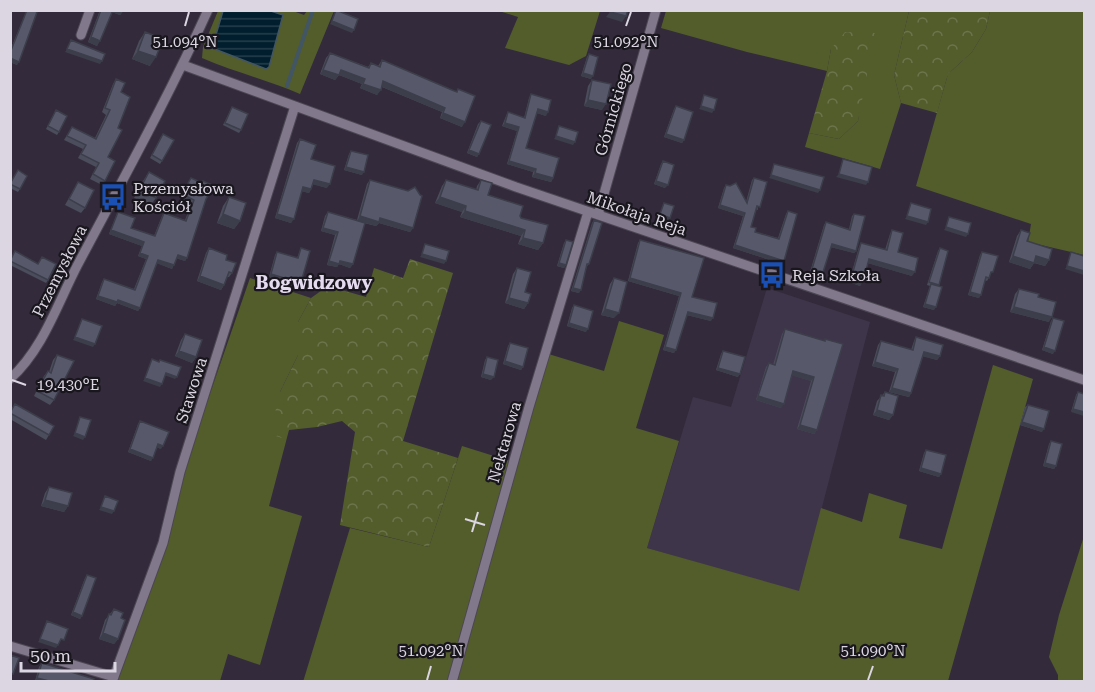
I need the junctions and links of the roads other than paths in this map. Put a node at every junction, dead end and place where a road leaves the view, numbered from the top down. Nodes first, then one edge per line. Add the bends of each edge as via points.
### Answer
1 (90, 10) edge
2 (208, 10) edge
3 (656, 10) edge
4 (81, 35) dead end
5 (183, 65) junction
6 (295, 106) junction
7 (588, 212) junction
8 (598, 215) junction
9 (10, 379) edge
10 (1084, 380) edge
11 (10, 646) edge
12 (113, 679) edge
13 (452, 681) edge

1 - 4 street
2 - 5 street, Przemysłowa
3 - 8 street, Górnickiego
5 - 6 street, Mikołaja Reja
5 - 9 street, Przemysłowa via 41,340 21,370
6 - 7 street, Mikołaja Reja
6 - 12 street, Stawowa via 180,472 163,543
7 - 8 street, Mikołaja Reja
7 - 13 street, Nektarowa
8 - 10 street, Mikołaja Reja
11 - 12 street

